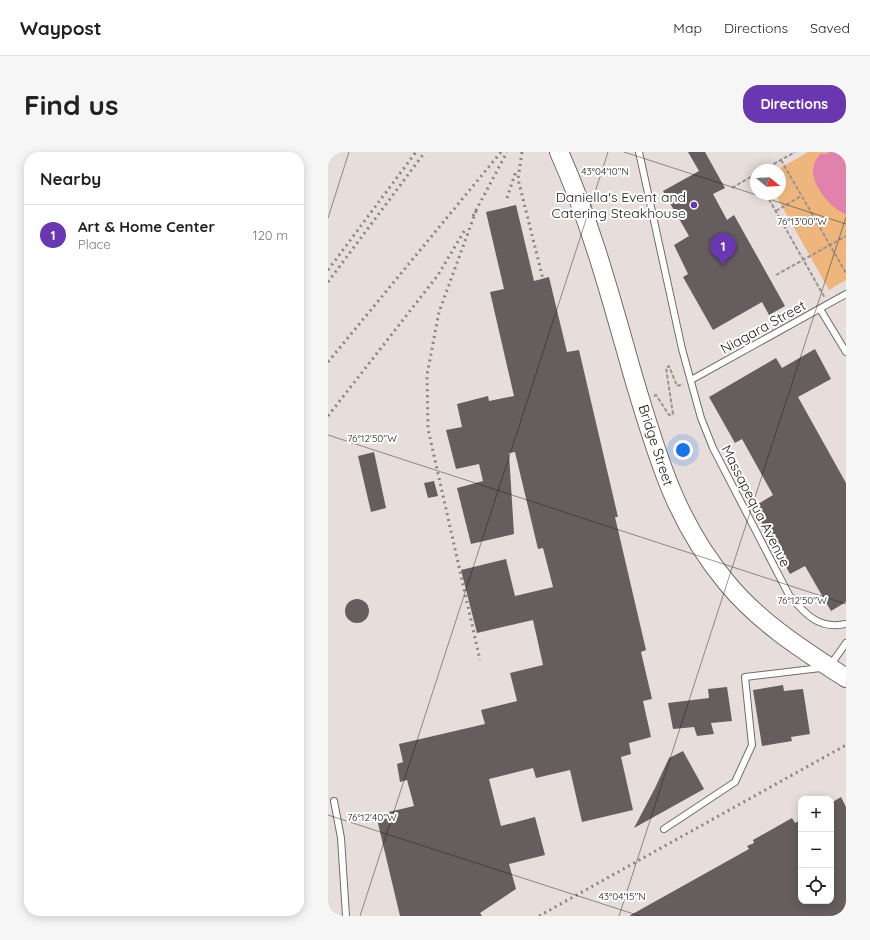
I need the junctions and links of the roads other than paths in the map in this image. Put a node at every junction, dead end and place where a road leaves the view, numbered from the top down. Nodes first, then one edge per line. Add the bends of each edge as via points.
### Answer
1 (559, 152) edge
2 (639, 152) edge
3 (846, 294) edge
4 (820, 309) junction
5 (846, 352) edge
6 (691, 380) junction
7 (846, 624) edge
8 (846, 643) edge
9 (829, 667) junction
10 (846, 678) edge
11 (334, 801) dead end
12 (664, 829) dead end
13 (346, 916) edge

1 - 9 main road, Bridge Street via 588,221 669,489 708,559 728,584 760,618 800,649
2 - 6 lane, Massapequa Avenue
3 - 4 lane, Niagara Street
4 - 5 lane
4 - 6 lane, Niagara Street
6 - 7 lane, Massapequa Avenue via 701,418 713,448 789,595 805,614 826,624
8 - 9 lane
9 - 10 main road, Bridge Street
9 - 12 lane via 744,677 752,745 735,782
11 - 13 lane via 341,838

